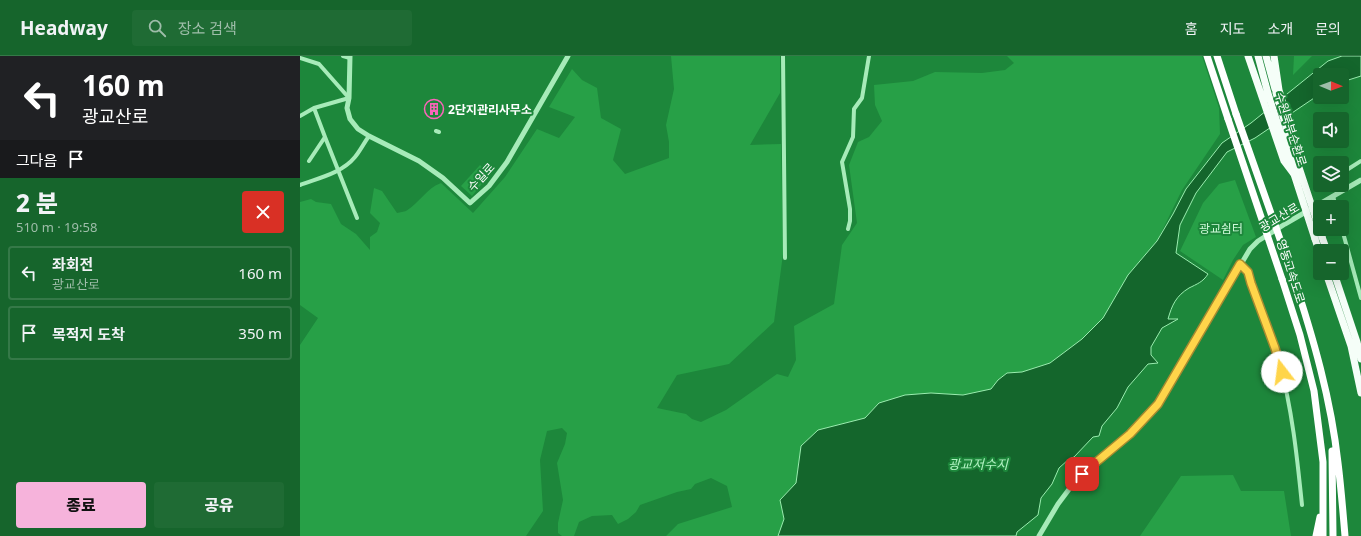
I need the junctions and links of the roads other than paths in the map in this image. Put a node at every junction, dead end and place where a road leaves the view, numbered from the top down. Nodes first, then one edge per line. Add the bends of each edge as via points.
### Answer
1 (343, 56) edge
2 (568, 56) edge
3 (783, 56) edge
4 (869, 56) edge
5 (1207, 56) edge
6 (1217, 56) edge
7 (1248, 56) edge
8 (1258, 56) edge
9 (1266, 56) edge
10 (1274, 56) edge
11 (350, 57) edge
12 (300, 58) edge
13 (1272, 95) junction
14 (349, 98) junction
15 (314, 108) junction
16 (300, 116) edge
17 (369, 136) junction
18 (325, 137) junction
19 (309, 161) dead end
20 (1361, 161) edge
21 (1349, 169) edge
22 (338, 170) junction
23 (1361, 180) edge
24 (300, 185) edge
25 (1333, 196) junction
26 (1334, 200) edge
27 (357, 218) dead end
28 (848, 229) dead end
29 (1344, 236) edge
30 (1318, 238) junction
31 (1319, 244) edge
32 (1322, 244) edge
33 (785, 258) dead end
34 (1240, 264) junction
35 (1328, 280) edge
36 (1336, 280) edge
37 (1361, 298) edge
38 (1361, 359) edge
39 (1325, 387) junction
40 (1361, 393) edge
41 (1323, 499) junction
42 (1302, 505) dead end
43 (1039, 536) edge
44 (1316, 536) edge
45 (1323, 536) edge
46 (1333, 536) edge
47 (1345, 536) edge

1 - 11 street
2 - 17 street, 수일로 via 507,162 489,186 470,203 420,161
3 - 33 street
4 - 28 street via 862,98 854,109 853,137 842,162 850,209
5 - 41 highway, 영동고속도로, bridge via 1300,335 1314,392 1323,462
6 - 39 highway, 영동고속도로, bridge via 1293,276
7 - 13 highway
8 - 13 highway, 수원북부순환로
9 - 13 highway, 수원북부순환로
10 - 13 highway
11 - 14 street
12 - 14 street via 318,64
13 - 30 highway, 수원북부순환로, bridge via 1294,174
13 - 30 highway, 수원북부순환로, bridge via 1290,140
14 - 15 street
14 - 17 street via 347,108 350,119 358,129
15 - 16 street
15 - 18 street
17 - 22 street via 347,165
18 - 19 street
18 - 22 street
20 - 21 street
22 - 24 street
22 - 27 street
23 - 25 street, 광교산로
25 - 26 street
25 - 34 street, 광교산로 via 1258,241
29 - 37 street
30 - 31 highway, 수원북부순환로
30 - 32 highway, 수원북부순환로
34 - 42 street via 1248,272 1279,359 1293,423
34 - 43 street, 광교산로 via 1158,404 1130,434 1076,480
35 - 40 highway via 1350,346
36 - 38 highway
39 - 46 highway, 영동고속도로 via 1332,435
39 - 47 highway, 영동고속도로 via 1338,462
41 - 44 highway, 영동고속도로
41 - 45 highway, 영동고속도로

